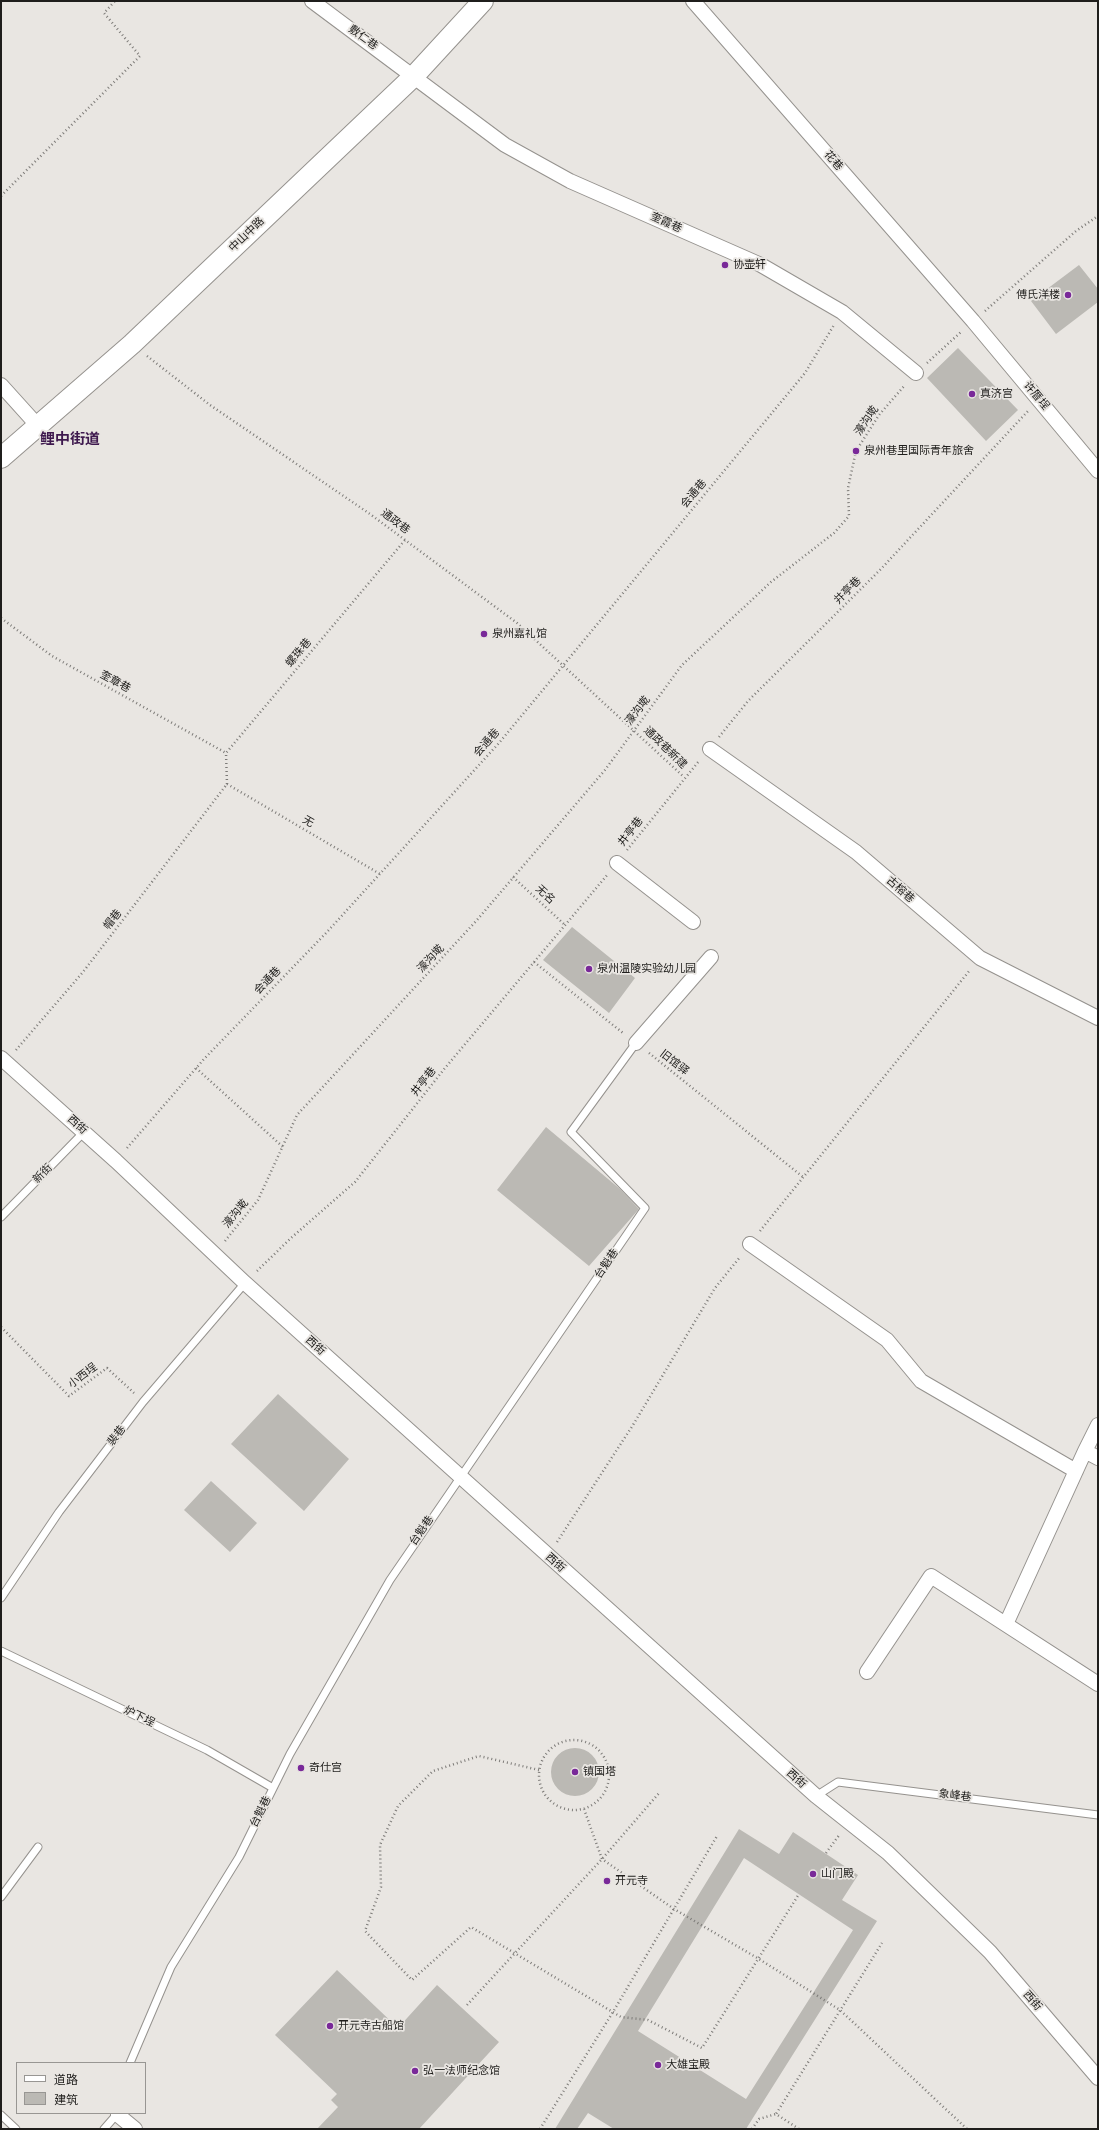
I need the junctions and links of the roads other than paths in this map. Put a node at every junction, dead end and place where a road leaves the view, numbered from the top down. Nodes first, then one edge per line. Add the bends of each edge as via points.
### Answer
1 (312, 1) edge
2 (483, 1) edge
3 (693, 1) edge
4 (414, 76) junction
5 (972, 321) joint
6 (916, 373) road end
7 (1, 385) edge
8 (38, 426) junction
9 (1, 458) edge
10 (1098, 471) edge
11 (710, 749) road end
12 (618, 863) road end
13 (693, 922) dead end
14 (711, 957) dead end
15 (1098, 1018) edge
16 (636, 1043) joint
17 (3, 1060) edge
18 (84, 1132) junction
19 (1, 1216) edge
20 (750, 1244) dead end
21 (245, 1283) junction
22 (1098, 1425) edge
23 (1085, 1451) junction
24 (1098, 1458) edge
25 (1076, 1471) junction
26 (461, 1478) junction
27 (1, 1598) edge
28 (1006, 1624) junction
29 (1, 1651) edge
30 (867, 1672) dead end
31 (1098, 1684) edge
32 (273, 1788) junction
33 (816, 1796) junction
34 (1098, 1815) edge
35 (38, 1847) dead end
36 (1, 1897) edge
37 (130, 2062) edge
38 (1098, 2078) edge
39 (118, 2114) edge
40 (1, 2115) edge
41 (16, 2129) edge
42 (104, 2129) edge
43 (135, 2129) edge

1 - 4 street, 敷仁巷
2 - 4 street, 中山中路
3 - 5 street, 花巷
4 - 6 street, 奎霞巷 via 505,145 570,181 761,265 842,312
4 - 8 street, 中山中路 via 132,344
5 - 10 street, 许厝埕
7 - 8 street
8 - 9 street, 中山中路
11 - 15 street, 古榕巷 via 856,852 980,958
12 - 13 street
14 - 16 street
16 - 26 lane, 台魁巷 via 571,1132 645,1208
17 - 18 street, 西街
18 - 19 lane, 新街
18 - 21 street, 西街
20 - 25 street via 886,1340 921,1381
21 - 26 street, 西街
21 - 27 lane, 裴巷 via 143,1402 59,1512
22 - 23 street
23 - 24 street
23 - 25 street
25 - 28 street
26 - 32 lane, 台魁巷 via 416,1539 390,1580
26 - 33 street, 西街
28 - 30 street via 931,1576
28 - 31 street
29 - 32 lane, 炉下埕 via 207,1750
32 - 37 lane, 台魁巷 via 239,1856 171,1967
33 - 34 lane, 象峰巷 via 838,1782
33 - 38 street, 西街 via 888,1853 990,1952
35 - 36 lane
39 - 42 lane
39 - 43 street
40 - 41 lane

